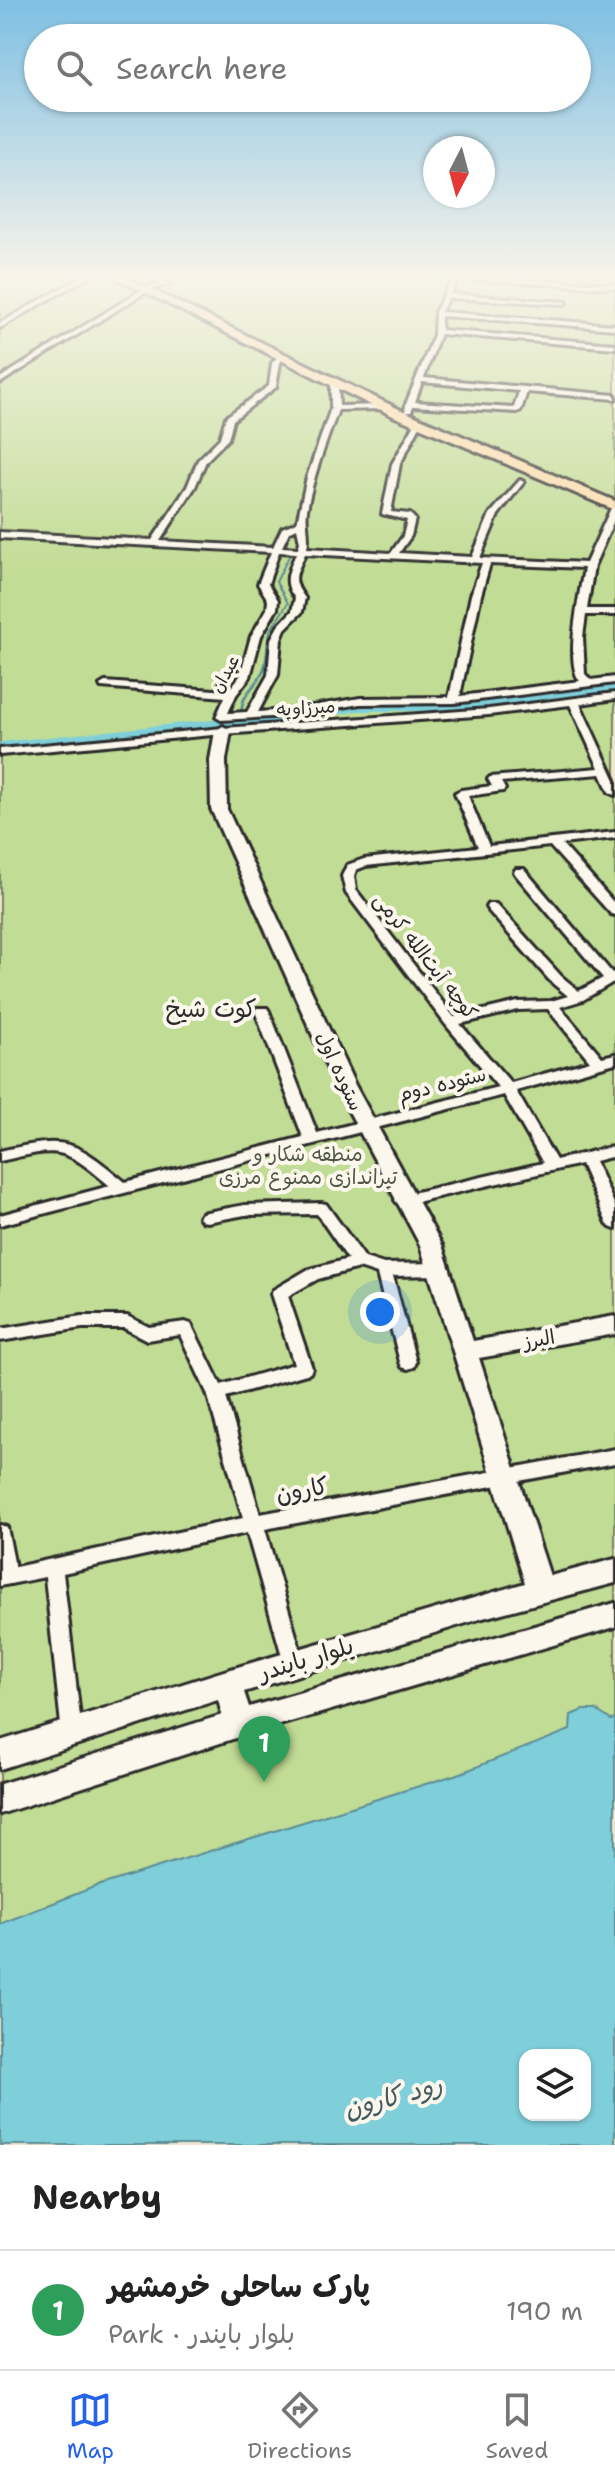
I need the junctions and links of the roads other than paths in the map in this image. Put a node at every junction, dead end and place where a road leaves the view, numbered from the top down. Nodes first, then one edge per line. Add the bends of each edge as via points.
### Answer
1 (274, 377) edge
2 (325, 377) edge
3 (346, 377) edge
4 (420, 377) edge
5 (419, 380) junction
6 (335, 382) junction
7 (524, 388) junction
8 (615, 397) edge
9 (385, 407) junction
10 (409, 407) junction
11 (335, 408) junction
12 (420, 422) junction
13 (520, 482) dead end
14 (615, 497) edge
15 (615, 507) edge
16 (300, 524) junction
17 (0, 535) edge
18 (154, 544) junction
19 (278, 550) junction
20 (302, 552) junction
21 (393, 556) junction
22 (475, 560) junction
23 (487, 560) junction
24 (589, 566) junction
25 (580, 612) junction
26 (615, 612) edge
27 (615, 680) edge
28 (589, 684) junction
29 (105, 685) dead end
30 (231, 694) junction
31 (615, 696) edge
32 (533, 699) junction
33 (454, 700) junction
34 (574, 702) junction
35 (231, 719) junction
36 (0, 752) edge
37 (604, 771) junction
38 (615, 792) edge
39 (615, 835) edge
40 (553, 842) junction
41 (484, 848) junction
42 (520, 872) dead end
43 (492, 907) dead end
44 (615, 911) edge
45 (612, 976) edge
46 (578, 997) junction
47 (552, 1005) junction
48 (262, 1011) dead end
49 (451, 1022) junction
50 (615, 1058) edge
51 (599, 1063) junction
52 (508, 1089) junction
53 (365, 1124) junction
54 (311, 1138) junction
55 (615, 1151) edge
56 (0, 1156) edge
57 (586, 1158) junction
58 (552, 1166) junction
59 (123, 1189) junction
60 (403, 1200) junction
61 (207, 1217) dead end
62 (0, 1220) edge
63 (615, 1223) edge
64 (359, 1262) junction
65 (438, 1269) junction
66 (384, 1270) junction
67 (615, 1325) edge
68 (0, 1335) edge
69 (464, 1352) junction
70 (408, 1362) dead end
71 (216, 1393) junction
72 (615, 1456) edge
73 (506, 1477) junction
74 (255, 1523) junction
75 (0, 1533) edge
76 (53, 1568) junction
77 (615, 1571) edge
78 (4, 1578) edge
79 (541, 1591) junction
80 (615, 1615) edge
81 (294, 1663) junction
82 (227, 1683) junction
83 (239, 1723) junction
84 (72, 1734) junction
85 (0, 1755) edge
86 (0, 1799) edge

1 - 18 street via 272,387 229,419 224,439 202,460
2 - 6 main road
3 - 10 main road
4 - 5 street
5 - 7 street
5 - 10 street
6 - 9 main road
6 - 11 street, عیدان
7 - 8 street
7 - 10 street via 517,410
9 - 11 street
9 - 12 main road
10 - 14 main road
11 - 16 street, عیدان via 307,484
12 - 15 main road
12 - 21 street via 396,464 386,514 411,519
13 - 22 street via 494,514
15 - 24 street
16 - 19 street, عیدان via 285,530
16 - 20 street, عیدان
17 - 18 street
18 - 19 street
19 - 20 street
19 - 30 street, عیدان via 263,584 272,609 256,636 245,677
20 - 21 street
20 - 35 street, عیدان via 288,581 300,598 297,612 276,639 273,675
21 - 22 street
22 - 23 street
23 - 24 street
23 - 33 street
24 - 25 street
25 - 26 street
25 - 28 street via 580,675
27 - 28 street
28 - 32 street
29 - 30 street
30 - 35 street, عیدان
31 - 34 street, میرزاویه
32 - 33 street
32 - 34 street, میرزاویه
32 - 35 street, میرزاویه
33 - 35 street via 360,701
34 - 37 street
35 - 36 street, میرزاویه
35 - 53 street, ستوده اول via 218,760 219,809
37 - 38 street
37 - 41 street via 494,779 499,789 461,793
39 - 40 street, کوچه آیت‌الله کرمی
40 - 41 street, کوچه آیت‌الله کرمی
40 - 44 street
41 - 49 street, کوچه آیت‌الله کرمی via 364,863 351,868 348,876 350,890
42 - 45 street
43 - 46 street
45 - 46 street
46 - 47 street
47 - 49 street via 518,1006
47 - 51 street
48 - 54 street
49 - 52 street, کوچه آیت‌الله کرمی
50 - 51 street, ستوده دوم
51 - 52 street, ستوده دوم
52 - 53 street, ستوده دوم
52 - 58 street, کوچه آیت‌الله کرمی
53 - 54 street, ستوده دوم
53 - 60 street, ستوده اول
54 - 59 street, ستوده دوم
55 - 57 street
56 - 59 street via 65,1146
57 - 58 street
57 - 63 street
58 - 60 street
59 - 62 street, ستوده دوم
60 - 65 street, ستوده اول via 431,1245
61 - 64 street via 321,1208
64 - 66 street
64 - 71 street via 313,1274 279,1294 304,1368
65 - 66 street
65 - 69 street, ستوده اول
66 - 70 street
67 - 69 street, البرز
68 - 71 street via 82,1322 127,1322 147,1334 185,1328
69 - 73 street, ستوده اول
71 - 74 street
72 - 73 street, کارون
73 - 74 street, کارون
73 - 79 street, ستوده اول
74 - 76 street, کارون
74 - 81 street
75 - 78 street
76 - 78 street, کارون
76 - 84 street
77 - 79 street, بلوار بایندر
79 - 81 street, بلوار بایندر
80 - 83 street, بلوار بایندر
81 - 82 street, بلوار بایندر
82 - 83 street
82 - 84 street, بلوار بایندر
83 - 86 street, بلوار بایندر
84 - 85 street, بلوار بایندر

